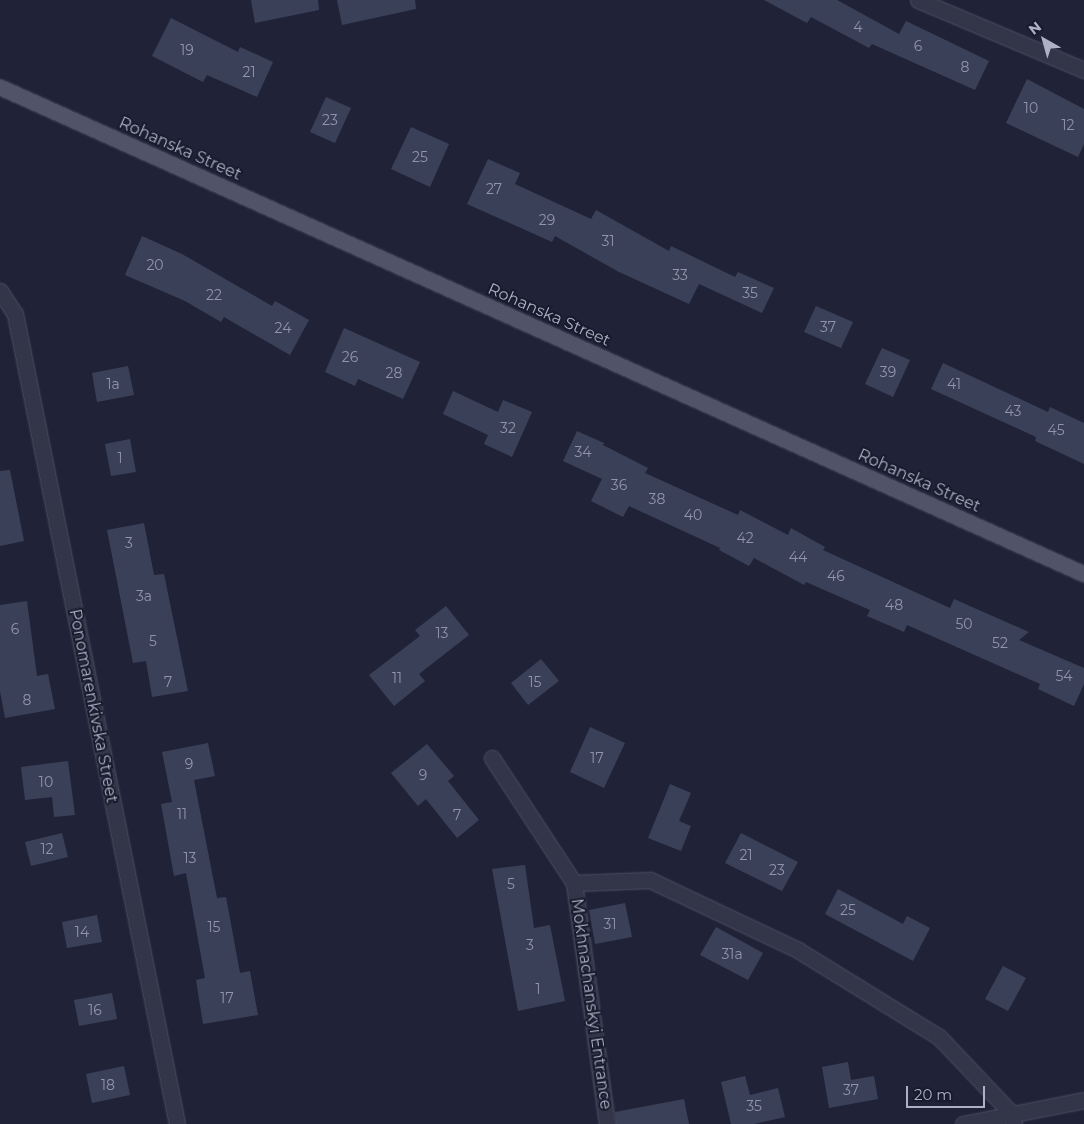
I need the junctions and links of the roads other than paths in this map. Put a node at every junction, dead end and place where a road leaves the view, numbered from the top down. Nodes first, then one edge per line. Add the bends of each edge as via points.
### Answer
1 (918, 0) edge
2 (1084, 70) edge
3 (0, 87) edge
4 (0, 291) edge
5 (1084, 574) edge
6 (492, 758) dead end
7 (574, 883) junction
8 (1084, 1100) edge
9 (1013, 1119) edge
10 (177, 1124) edge
11 (607, 1124) edge
12 (963, 1124) edge

1 - 2 street
3 - 5 main road, Rohanska Street
4 - 10 street, Ponomarenkivska Street via 15,314
6 - 7 street, Mokhnachanskyi Entrance
7 - 9 street, Mokhnachanskyi Entrance via 650,880 798,950 939,1037
7 - 11 street, Mokhnachanskyi Entrance
8 - 9 street
9 - 12 street

